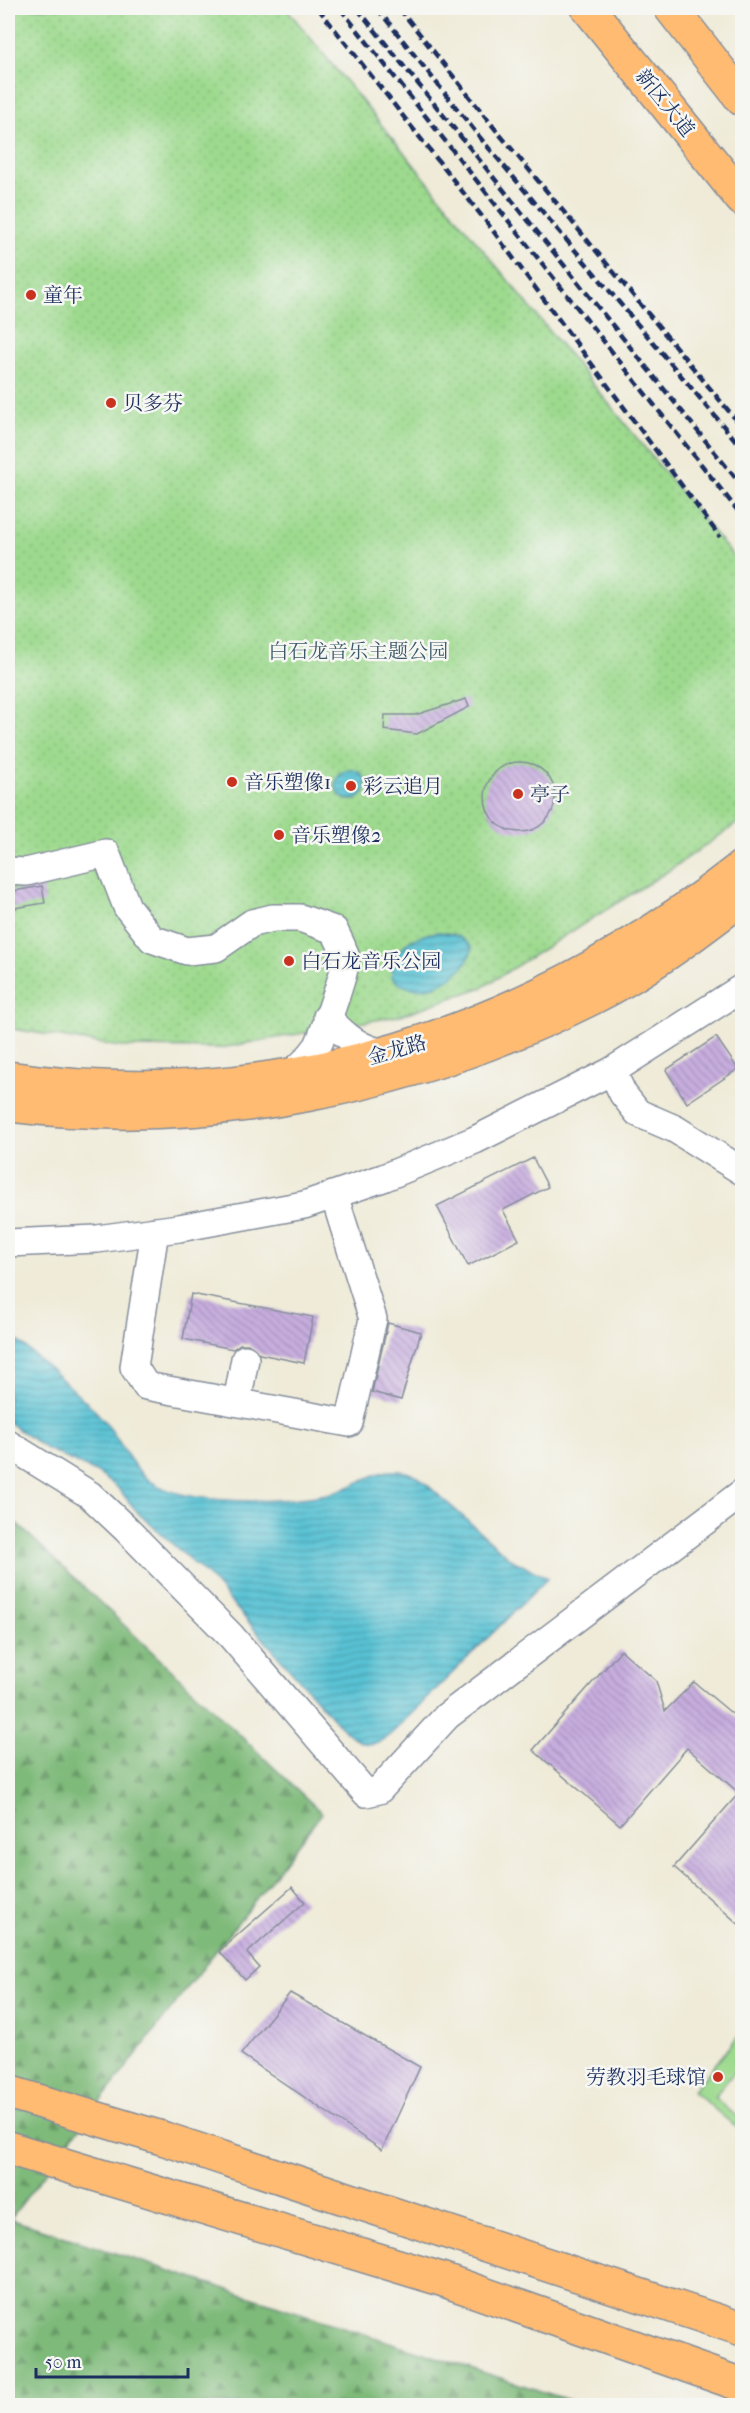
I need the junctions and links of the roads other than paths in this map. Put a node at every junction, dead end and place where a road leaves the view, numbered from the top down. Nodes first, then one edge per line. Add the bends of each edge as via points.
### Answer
1 (588, 8) edge
2 (671, 8) edge
3 (742, 99) edge
4 (742, 199) edge
5 (742, 867) edge
6 (8, 871) edge
7 (742, 898) edge
8 (742, 988) edge
9 (327, 1017) junction
10 (388, 1053) junction
11 (612, 1071) junction
12 (291, 1074) junction
13 (8, 1078) edge
14 (8, 1105) edge
15 (742, 1171) edge
16 (334, 1195) junction
17 (155, 1232) junction
18 (8, 1243) edge
19 (245, 1359) dead end
20 (237, 1402) junction
21 (8, 1444) edge
22 (742, 1493) edge
23 (8, 2092) edge
24 (8, 2148) edge
25 (742, 2329) edge
26 (742, 2385) edge

1 - 4 main road, 新区大道
2 - 3 main road
5 - 10 main road, 金龙路 via 666,923 577,978 467,1027
6 - 9 lane via 26,872 106,853 127,907 152,939 187,951 216,948 252,923 273,918 300,918 324,925 334,930 347,961
7 - 14 main road, 金龙路 via 649,965 593,998 460,1055 393,1076 325,1092 201,1110 74,1111
8 - 11 lane
9 - 10 lane via 363,1047
9 - 12 lane via 318,1045
10 - 12 main road, 金龙路
11 - 15 lane via 622,1094 638,1113 675,1129
11 - 16 lane via 475,1140
12 - 13 main road, 金龙路 via 173,1086 57,1084
16 - 17 lane via 304,1205
16 - 20 lane via 373,1319 349,1423
17 - 18 lane
17 - 20 lane via 134,1367 146,1386
19 - 20 lane
21 - 22 lane via 90,1495 126,1529 231,1636 366,1793 380,1790 447,1716
23 - 25 main road via 165,2139
24 - 26 main road via 441,2279

